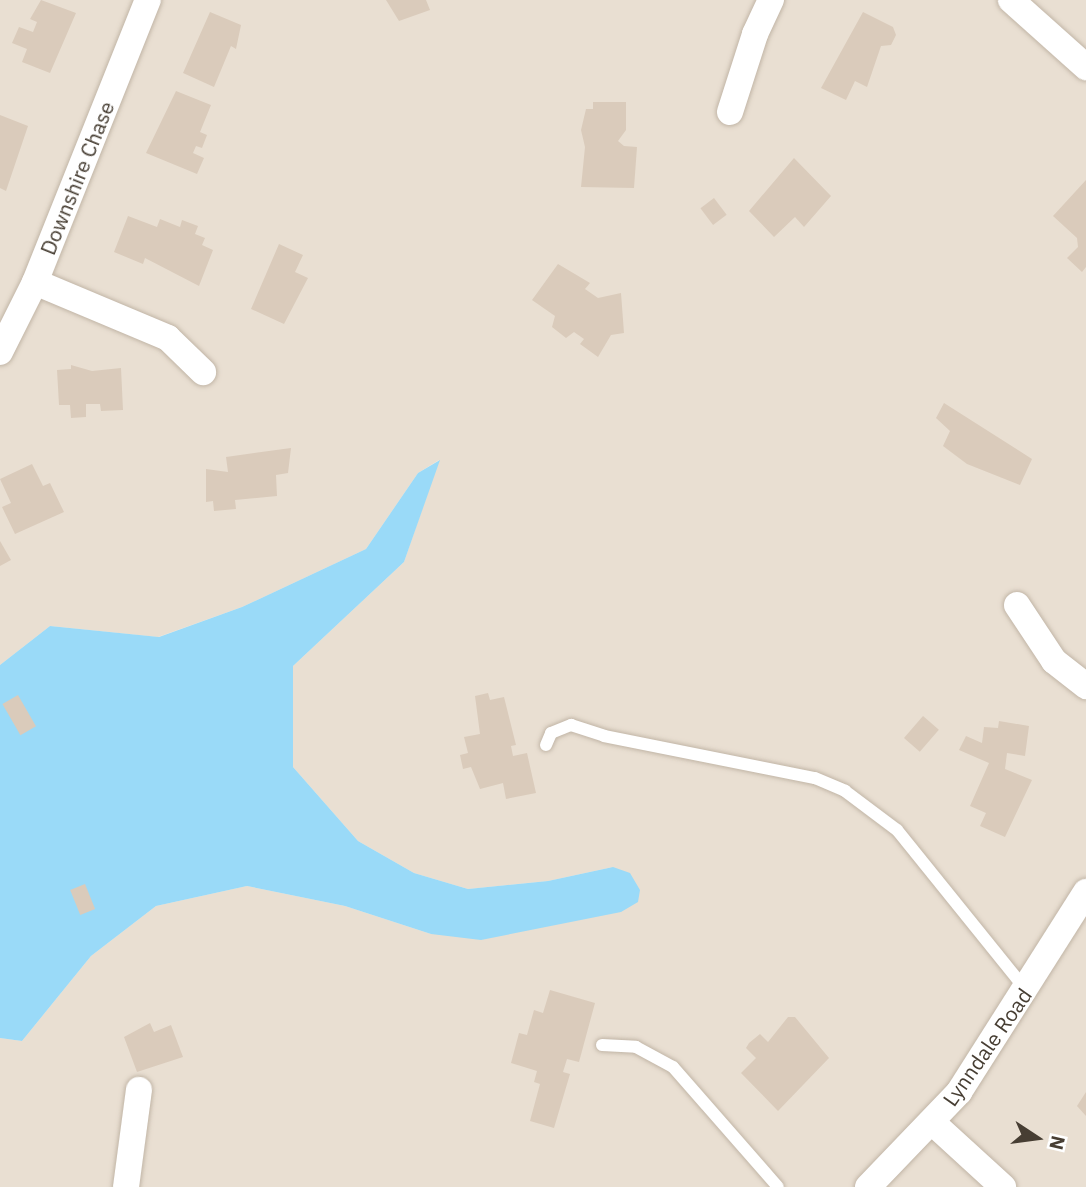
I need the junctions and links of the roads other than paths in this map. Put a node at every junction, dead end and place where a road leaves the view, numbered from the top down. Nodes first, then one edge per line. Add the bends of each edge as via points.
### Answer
1 (148, 0) edge
2 (771, 0) edge
3 (1011, 0) edge
4 (1086, 67) edge
5 (730, 112) dead end
6 (36, 282) junction
7 (0, 352) edge
8 (203, 372) dead end
9 (1017, 605) dead end
10 (1086, 686) edge
11 (546, 745) dead end
12 (1086, 892) edge
13 (1027, 991) junction
14 (602, 1045) dead end
15 (139, 1090) dead end
16 (933, 1123) junction
17 (126, 1187) edge
18 (778, 1187) edge
19 (868, 1187) edge
20 (1003, 1187) edge

1 - 6 street, Downshire Chase
2 - 5 street via 755,33
3 - 4 street
6 - 7 street, Downshire Chase
6 - 8 street via 168,338
9 - 10 street via 1054,660
11 - 13 lane via 551,733 571,725 604,736 815,778 845,791 897,830
12 - 13 street, Lynndale Road
13 - 16 street, Lynndale Road
14 - 18 lane via 636,1047 673,1067
15 - 17 street
16 - 19 street, Lynndale Road
16 - 20 street

